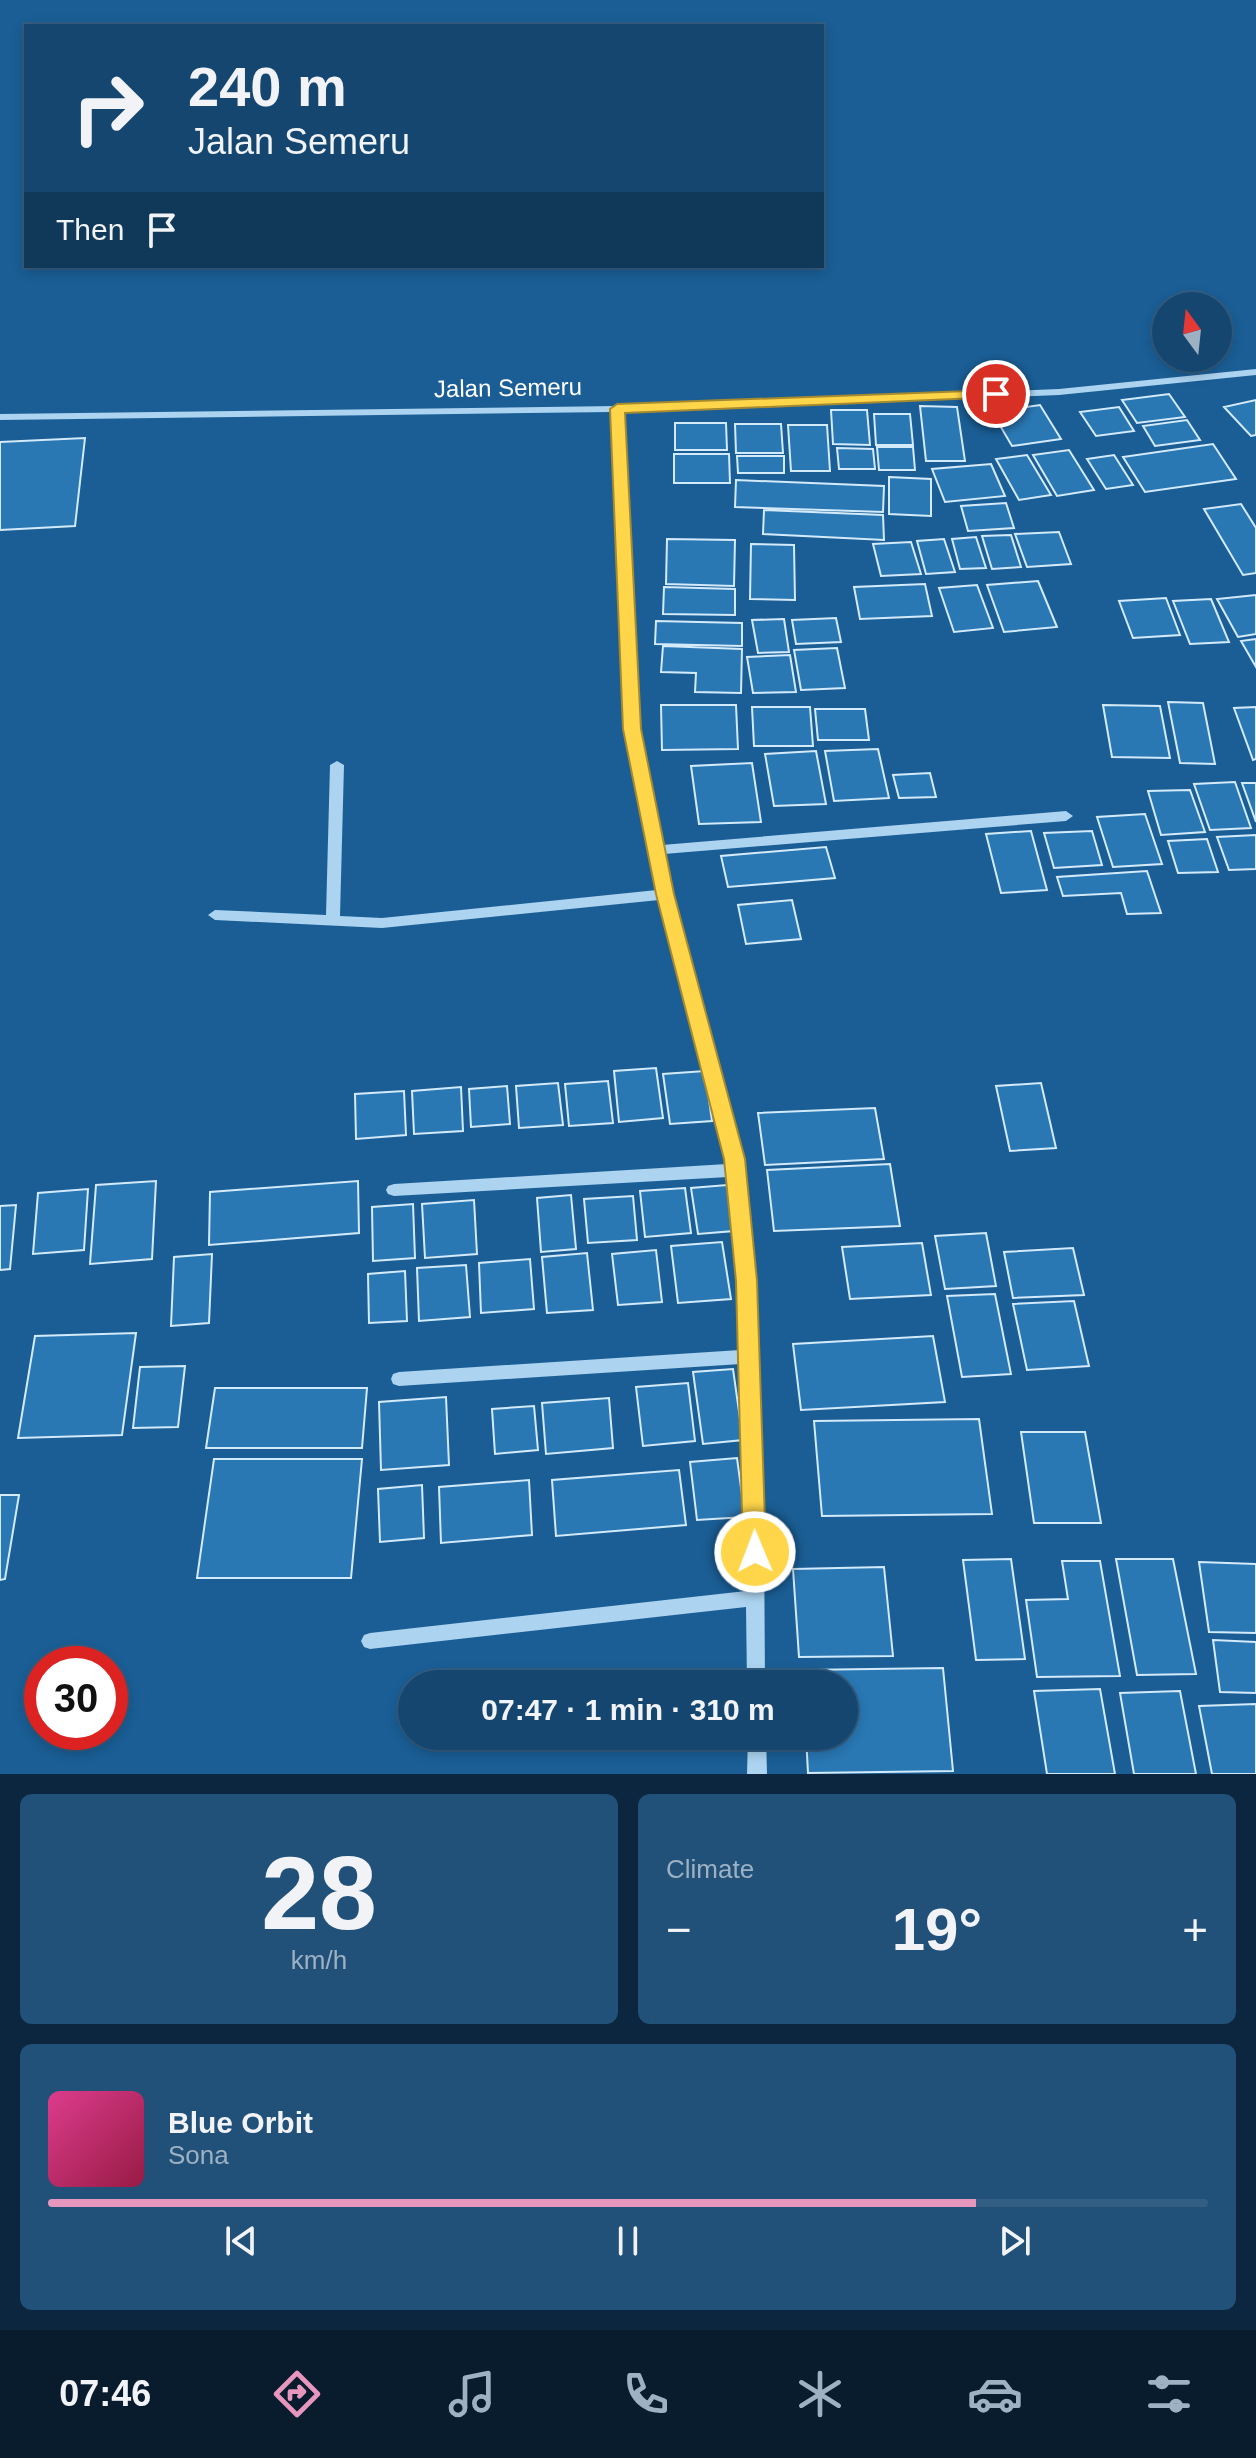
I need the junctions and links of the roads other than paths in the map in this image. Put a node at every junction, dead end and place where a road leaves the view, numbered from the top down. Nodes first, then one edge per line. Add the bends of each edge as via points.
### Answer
1 (1256, 372) edge
2 (617, 409) junction
3 (0, 417) edge
4 (337, 765) dead end
5 (1066, 816) dead end
6 (656, 850) junction
7 (665, 894) junction
8 (215, 915) dead end
9 (333, 922) junction
10 (735, 1170) junction
11 (394, 1190) dead end
12 (749, 1356) junction
13 (399, 1379) dead end
14 (754, 1598) junction
15 (370, 1641) dead end
16 (756, 1670) edge
17 (757, 1750) edge
18 (757, 1774) edge

1 - 2 street, Jalan Semeru via 1059,392
2 - 3 street, Jalan Semeru
2 - 6 street via 632,729
4 - 9 street
5 - 6 street
6 - 7 street
7 - 9 street via 433,919
7 - 10 street
8 - 9 street
10 - 11 street
10 - 12 street
12 - 13 street
12 - 14 street
14 - 15 street
14 - 16 street
17 - 18 street

